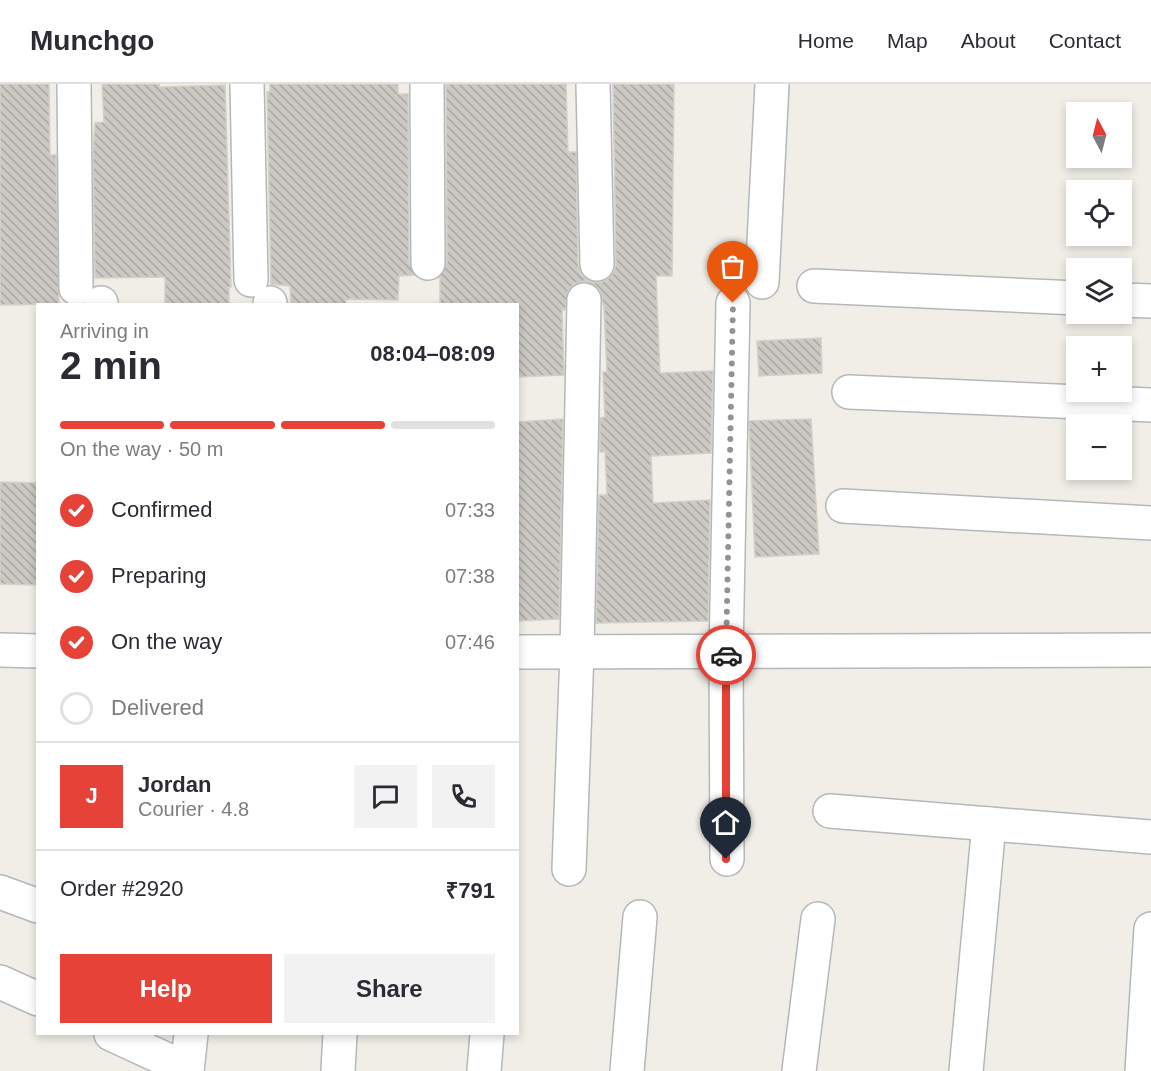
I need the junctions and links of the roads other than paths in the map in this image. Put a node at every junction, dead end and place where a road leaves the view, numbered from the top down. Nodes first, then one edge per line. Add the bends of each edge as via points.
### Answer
1 (74, 84) edge
2 (247, 84) edge
3 (427, 84) edge
4 (593, 84) edge
5 (772, 84) edge
6 (428, 263) dead end
7 (597, 264) dead end
8 (762, 282) dead end
9 (814, 286) dead end
10 (263, 296) edge
11 (1066, 297) edge
12 (92, 299) edge
13 (584, 300) dead end
14 (1132, 300) edge
15 (1151, 301) edge
16 (733, 303) dead end
17 (849, 392) dead end
18 (1151, 405) edge
19 (843, 506) dead end
20 (1151, 523) edge
21 (0, 650) edge
22 (1151, 650) edge
23 (36, 651) edge
24 (519, 652) edge
25 (578, 652) junction
26 (726, 653) junction
27 (830, 811) dead end
28 (989, 824) junction
29 (1151, 837) edge
30 (726, 859) dead end
31 (569, 869) dead end
32 (0, 892) edge
33 (36, 905) edge
34 (640, 916) dead end
35 (819, 919) dead end
36 (1151, 929) edge
37 (0, 982) edge
38 (36, 998) edge
39 (113, 1035) edge
40 (191, 1035) edge
41 (340, 1035) edge
42 (487, 1035) edge
43 (187, 1070) edge
44 (338, 1071) edge
45 (484, 1071) edge
46 (627, 1071) edge
47 (799, 1071) edge
48 (966, 1071) edge
49 (1142, 1071) edge

1 - 12 street
2 - 10 street
3 - 6 street
4 - 7 street
5 - 8 street
9 - 11 street
13 - 25 street
14 - 15 street
16 - 26 street
17 - 18 street
19 - 20 street
21 - 23 street
22 - 26 street
24 - 25 street
25 - 26 street
25 - 31 street
26 - 30 street
27 - 28 street
28 - 29 street
28 - 48 street
32 - 33 street
34 - 46 street
35 - 47 street
36 - 49 street
37 - 38 street
39 - 43 street
40 - 43 street
41 - 44 street
42 - 45 street

